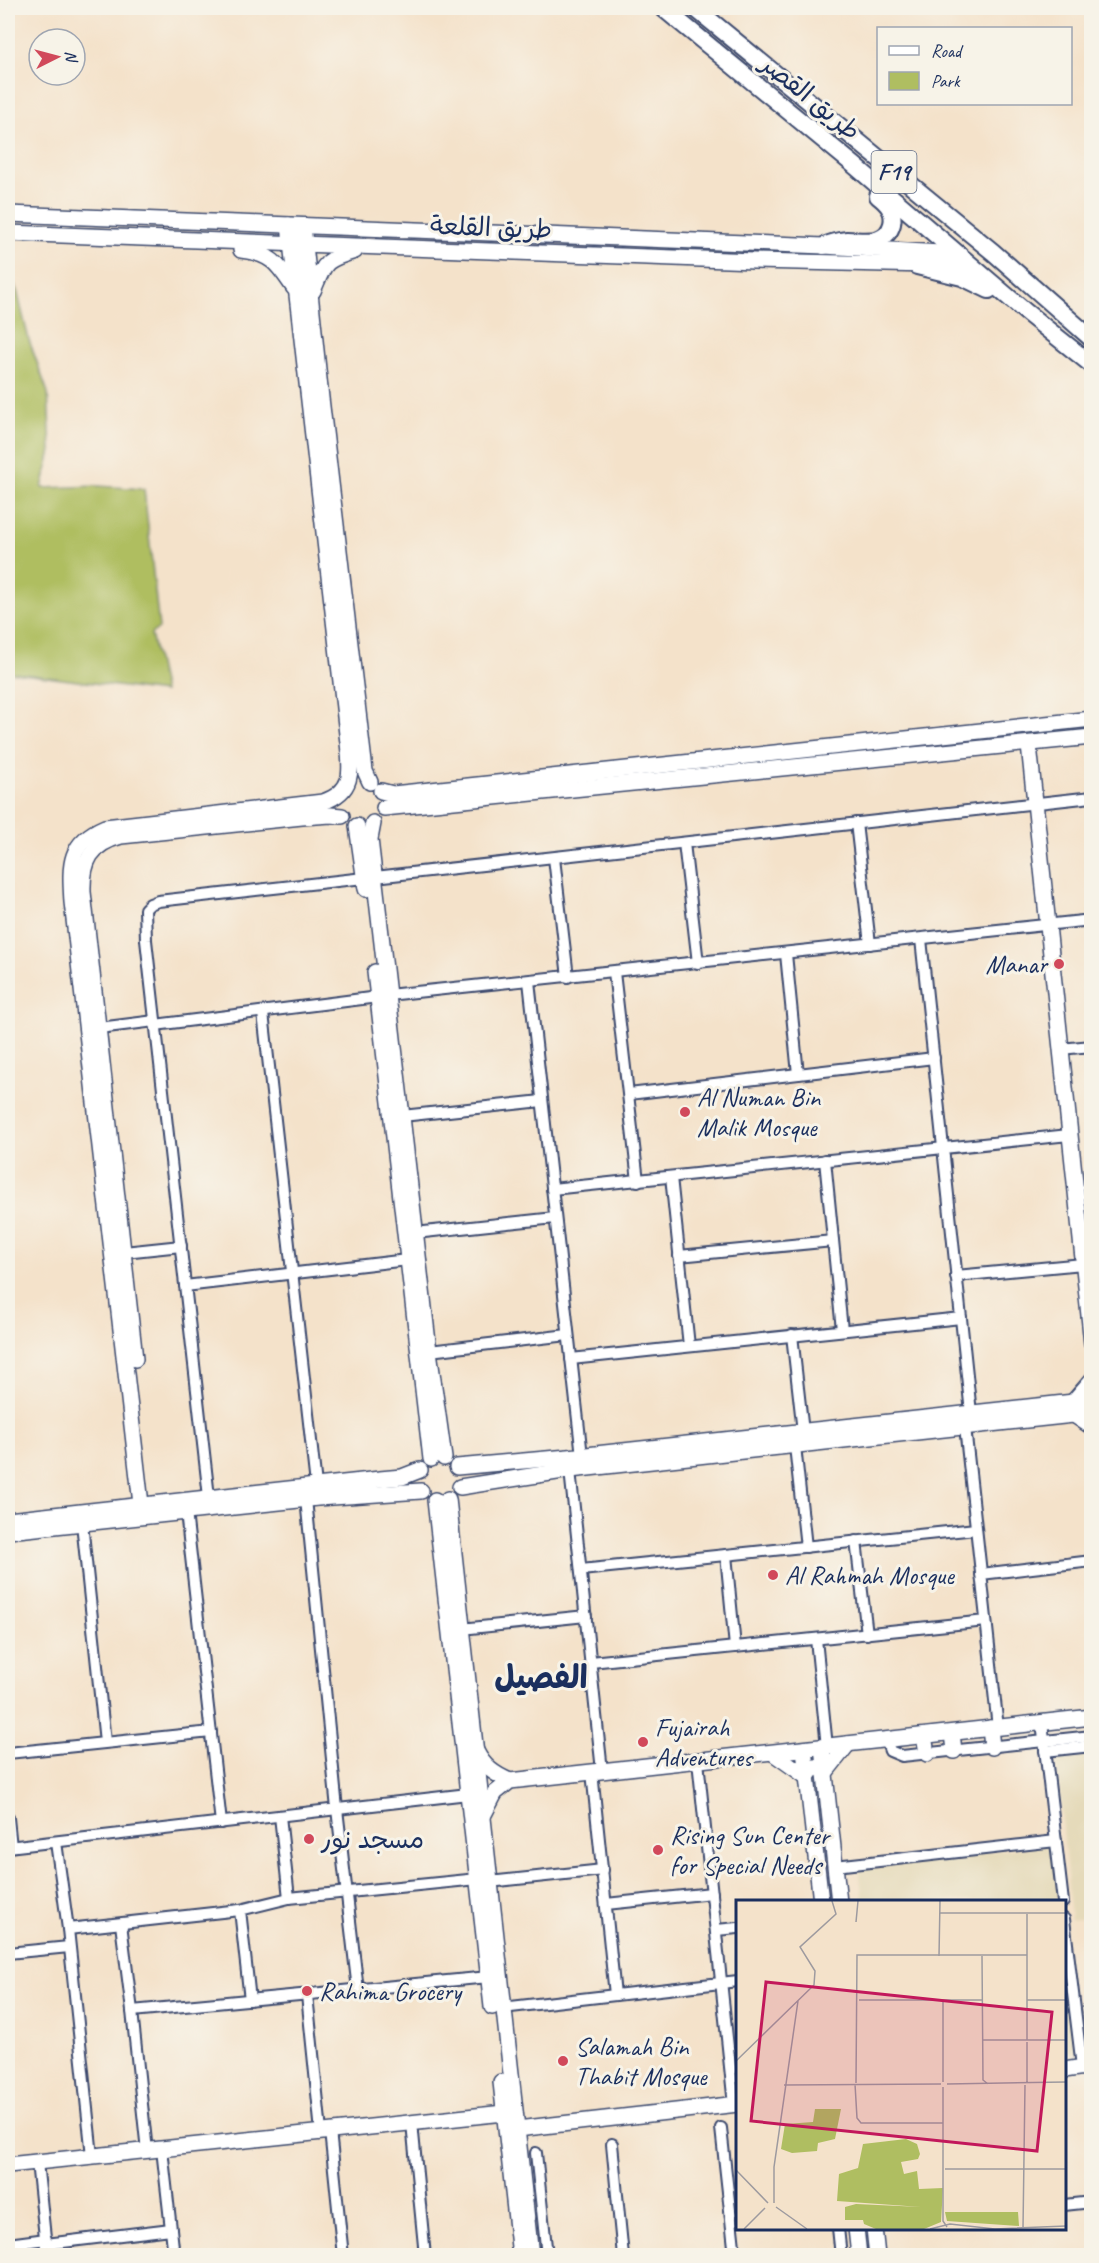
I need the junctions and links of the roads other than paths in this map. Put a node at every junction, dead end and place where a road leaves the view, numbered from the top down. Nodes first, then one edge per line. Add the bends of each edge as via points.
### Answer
1 (663, 8) edge
2 (695, 8) edge
3 (854, 165) junction
4 (8, 214) edge
5 (296, 225) junction
6 (8, 233) edge
7 (975, 238) junction
8 (213, 241) junction
9 (298, 244) junction
10 (824, 246) junction
11 (372, 247) junction
12 (957, 254) junction
13 (917, 266) junction
14 (972, 266) junction
15 (304, 294) junction
16 (1027, 313) junction
17 (1092, 339) edge
18 (1092, 365) edge
19 (1092, 719) edge
20 (956, 734) junction
21 (1092, 737) edge
22 (869, 742) junction
23 (1029, 745) junction
24 (910, 756) junction
25 (824, 764) junction
26 (376, 786) junction
27 (344, 787) junction
28 (1092, 797) edge
29 (1034, 803) junction
30 (384, 808) junction
31 (342, 816) junction
32 (374, 823) junction
33 (856, 823) junction
34 (357, 826) junction
35 (684, 843) junction
36 (554, 858) junction
37 (370, 877) junction
38 (1092, 920) edge
39 (1047, 925) junction
40 (921, 939) junction
41 (870, 944) junction
42 (786, 954) junction
43 (698, 963) junction
44 (614, 972) junction
45 (568, 977) junction
46 (529, 981) junction
47 (383, 996) junction
48 (263, 1013) junction
49 (155, 1023) junction
50 (99, 1028) junction
51 (1092, 1046) edge
52 (1060, 1049) junction
53 (934, 1058) junction
54 (798, 1074) junction
55 (629, 1094) junction
56 (542, 1101) junction
57 (402, 1116) junction
58 (1069, 1135) junction
59 (943, 1148) junction
60 (825, 1160) junction
61 (671, 1177) junction
62 (638, 1181) junction
63 (552, 1189) junction
64 (555, 1218) junction
65 (416, 1233) junction
66 (833, 1240) junction
67 (181, 1246) junction
68 (124, 1252) junction
69 (679, 1256) junction
70 (407, 1260) junction
71 (1086, 1260) edge
72 (292, 1272) junction
73 (956, 1276) junction
74 (185, 1286) junction
75 (961, 1318) junction
76 (842, 1330) junction
77 (568, 1335) junction
78 (792, 1335) junction
79 (1092, 1344) edge
80 (689, 1346) junction
81 (429, 1351) junction
82 (571, 1359) junction
83 (1092, 1380) edge
84 (1092, 1400) edge
85 (1073, 1409) junction
86 (1092, 1413) edge
87 (968, 1420) junction
88 (1092, 1427) edge
89 (803, 1432) junction
90 (139, 1446) junction
91 (795, 1446) junction
92 (582, 1456) junction
93 (432, 1462) junction
94 (457, 1467) junction
95 (570, 1470) junction
96 (316, 1485) junction
97 (460, 1487) junction
98 (421, 1491) junction
99 (209, 1497) junction
100 (306, 1499) junction
101 (442, 1500) junction
102 (146, 1504) junction
103 (186, 1512) junction
104 (8, 1520) edge
105 (82, 1523) junction
106 (976, 1529) junction
107 (8, 1532) edge
108 (856, 1541) junction
109 (806, 1546) junction
110 (726, 1555) junction
111 (1092, 1561) edge
112 (581, 1570) junction
113 (981, 1574) junction
114 (586, 1616) junction
115 (986, 1621) junction
116 (461, 1629) junction
117 (867, 1634) junction
118 (816, 1639) junction
119 (735, 1647) junction
120 (591, 1662) junction
121 (1092, 1717) edge
122 (1042, 1723) junction
123 (994, 1728) junction
124 (211, 1732) junction
125 (952, 1733) junction
126 (924, 1736) junction
127 (1092, 1736) edge
128 (886, 1740) junction
129 (105, 1742) junction
130 (848, 1744) junction
131 (474, 1745) junction
132 (992, 1746) junction
133 (1044, 1746) junction
134 (1092, 1746) edge
135 (824, 1747) junction
136 (804, 1749) junction
137 (954, 1751) junction
138 (773, 1753) junction
139 (8, 1754) edge
140 (927, 1754) junction
141 (698, 1761) junction
142 (597, 1772) junction
143 (825, 1773) junction
144 (807, 1777) junction
145 (510, 1782) junction
146 (468, 1794) junction
147 (337, 1809) junction
148 (280, 1816) junction
149 (8, 1818) edge
150 (482, 1819) junction
151 (221, 1823) junction
152 (1056, 1841) junction
153 (56, 1842) junction
154 (9, 1847) edge
155 (835, 1866) junction
156 (603, 1870) junction
157 (484, 1880) junction
158 (348, 1893) junction
159 (712, 1893) junction
160 (289, 1898) junction
161 (821, 1900) edge
162 (839, 1900) edge
163 (1062, 1900) edge
164 (606, 1904) junction
165 (240, 1910) junction
166 (121, 1924) junction
167 (1066, 1926) edge
168 (736, 1928) edge
169 (68, 1929) junction
170 (716, 1930) junction
171 (69, 1947) junction
172 (8, 1953) edge
173 (489, 1977) junction
174 (736, 1981) edge
175 (722, 1983) junction
176 (358, 1990) junction
177 (307, 1995) junction
178 (615, 1995) junction
179 (250, 2000) junction
180 (502, 2008) junction
181 (132, 2011) junction
182 (1087, 2067) edge
183 (1066, 2070) edge
184 (736, 2105) edge
185 (504, 2113) junction
186 (412, 2123) junction
187 (722, 2128) dead end
188 (517, 2129) junction
189 (326, 2132) junction
190 (612, 2144) dead end
191 (154, 2150) junction
192 (536, 2153) dead end
193 (92, 2156) junction
194 (37, 2162) junction
195 (8, 2165) edge
196 (1092, 2202) edge
197 (1066, 2205) edge
198 (171, 2229) junction
199 (838, 2230) edge
200 (856, 2230) edge
201 (874, 2230) edge
202 (8, 2244) edge
203 (46, 2246) edge
204 (174, 2256) edge
205 (343, 2256) edge
206 (425, 2256) edge
207 (520, 2256) edge
208 (531, 2256) edge
209 (547, 2256) edge
210 (623, 2256) edge
211 (735, 2256) edge
212 (841, 2256) edge
213 (859, 2256) edge
214 (877, 2256) edge

1 - 3 main road, طريق القصر / F19
2 - 7 main road, طريق القصر / F19
3 - 7 main road via 876,176 965,250 976,247
3 - 10 main road via 862,181 889,206 891,227 875,240
3 - 12 main road, طريق القصر / F19
4 - 5 street, طريق القلعة
5 - 9 street
5 - 10 street, طريق القلعة
6 - 8 street, طريق القلعة
7 - 17 main road, طريق القصر / F19
8 - 9 street, طريق القلعة
8 - 15 street via 271,258
9 - 11 street, طريق القلعة
9 - 15 street
10 - 12 street, طريق القلعة
11 - 13 street, طريق القلعة
11 - 15 street via 329,261
12 - 14 main road, طريق القصر / F19
13 - 14 street, طريق القلعة
13 - 16 main road via 973,281
14 - 16 main road, طريق القصر / F19
15 - 26 street via 365,771
15 - 27 street via 351,775
16 - 18 main road, طريق القصر / F19
19 - 20 street
20 - 22 street
20 - 24 street via 936,742 910,745 906,750
21 - 23 street
22 - 25 street via 875,747 873,755
22 - 26 street via 393,794
23 - 24 street
23 - 29 street
24 - 25 street
25 - 30 street
26 - 27 street via 358,780
26 - 30 street
27 - 31 street via 338,801
27 - 90 street via 323,802 105,826 83,840 71,863 72,903
28 - 29 street
29 - 33 street
29 - 39 street
30 - 32 street
31 - 34 street
31 - 50 street via 122,836 99,845 91,854 83,878
32 - 34 street
32 - 37 street
33 - 35 street
33 - 41 street
34 - 37 street
35 - 36 street
35 - 43 street
36 - 37 street
36 - 45 street
37 - 47 street
37 - 49 street via 150,904 144,920
38 - 39 street
39 - 40 street
39 - 52 street
40 - 41 street
40 - 53 street
41 - 42 street
42 - 43 street
42 - 54 street
43 - 44 street
44 - 45 street
44 - 55 street
45 - 46 street
46 - 47 street
46 - 56 street
47 - 48 street
47 - 57 street
47 - 70 street
48 - 49 street
48 - 72 street
49 - 50 street
49 - 67 street
50 - 68 street
51 - 52 street
52 - 58 street
53 - 54 street
53 - 59 street
54 - 55 street
55 - 62 street
56 - 57 street
56 - 63 street
57 - 65 street
58 - 59 street
58 - 71 street
59 - 60 street
59 - 73 street
60 - 61 street
60 - 66 street
61 - 62 street
61 - 69 street
62 - 63 street
63 - 64 street
64 - 65 street
64 - 77 street
65 - 81 street
66 - 69 street
66 - 76 street
67 - 68 street
67 - 74 street
68 - 90 street
69 - 80 street
70 - 72 street
70 - 93 street
71 - 73 street
71 - 79 street
72 - 74 street
72 - 96 street
73 - 75 street
74 - 99 street
75 - 76 street
75 - 87 street
76 - 78 street
77 - 81 street
77 - 82 street
78 - 80 street
78 - 89 street
80 - 82 street
81 - 93 street
82 - 92 street
83 - 85 street
84 - 85 street
85 - 86 street
85 - 87 street
85 - 88 street
87 - 89 street
87 - 91 street
87 - 106 street
89 - 92 street
90 - 102 street
91 - 95 street
91 - 109 street
92 - 94 street
93 - 94 street
93 - 96 street via 402,1477
93 - 98 street via 418,1480
94 - 97 street
95 - 97 street
95 - 112 street
96 - 99 street
97 - 101 street
98 - 100 street
98 - 101 street via 427,1497
99 - 102 street
100 - 103 street
100 - 147 street
101 - 116 street
101 - 146 street
102 - 104 street
103 - 105 street
103 - 124 street
105 - 107 street
105 - 129 street
106 - 108 street
106 - 113 street
108 - 109 street
108 - 117 street
109 - 110 street
110 - 112 street
110 - 119 street
111 - 113 street
112 - 114 street
113 - 115 street
114 - 116 street
114 - 120 street
115 - 117 street
115 - 123 street
116 - 131 street
117 - 118 street
118 - 119 street
118 - 135 street
119 - 120 street
120 - 142 street
121 - 122 street
122 - 123 street
122 - 133 street
123 - 125 street
123 - 132 street
124 - 129 street
124 - 151 street
125 - 126 street
125 - 137 street
126 - 128 street
126 - 140 street
127 - 133 street
128 - 130 street
128 - 140 street via 897,1756
129 - 139 street
130 - 135 street
130 - 143 street
131 - 145 street via 493,1774
131 - 150 street
132 - 133 street
132 - 137 street
133 - 134 street
133 - 152 street
135 - 136 street
135 - 143 street
136 - 138 street
136 - 144 street
137 - 140 street
138 - 141 street
138 - 144 street
141 - 142 street
141 - 159 street
142 - 145 street
142 - 156 street
143 - 144 street via 814,1767
143 - 155 street
144 - 161 street
145 - 150 street via 490,1799
146 - 147 street
146 - 157 street
147 - 148 street
147 - 158 street
148 - 151 street
148 - 160 street
149 - 154 street
150 - 157 street
151 - 153 street
152 - 155 street
152 - 163 street
153 - 154 street
153 - 169 street
155 - 162 street
156 - 157 street
156 - 164 street
157 - 158 street
157 - 173 street
157 - 180 street
158 - 160 street
158 - 176 street
159 - 164 street
159 - 170 street
160 - 165 street
164 - 178 street
165 - 166 street
165 - 179 street
166 - 169 street
166 - 181 street
167 - 182 street
168 - 170 street
169 - 171 street
170 - 175 street
171 - 172 street
171 - 193 street
173 - 176 street
173 - 185 street
174 - 175 street
175 - 178 street
175 - 184 street
176 - 177 street
177 - 179 street
177 - 189 street
178 - 180 street
179 - 181 street
180 - 188 street
181 - 191 street
182 - 183 street
184 - 188 street
185 - 186 street
185 - 207 street
186 - 189 street
186 - 206 street
187 - 211 street
188 - 208 street
189 - 191 street
189 - 205 street
190 - 210 street
191 - 193 street
191 - 198 street
192 - 209 street
193 - 194 street
194 - 195 street
194 - 203 street
196 - 197 street
198 - 203 street
198 - 204 street
199 - 212 street
200 - 213 street
201 - 214 street
202 - 203 street

